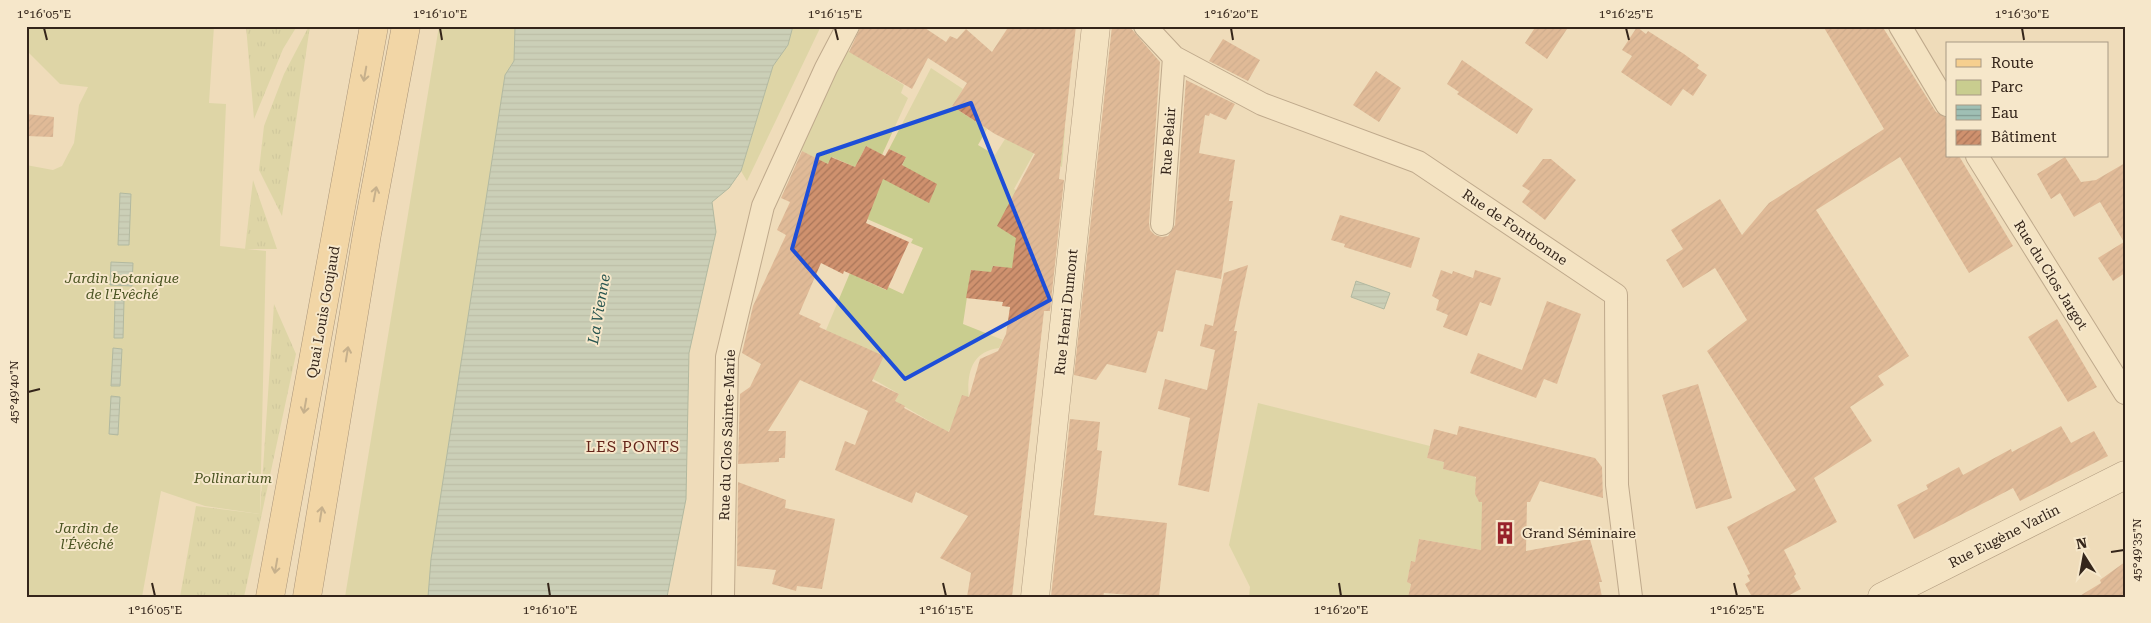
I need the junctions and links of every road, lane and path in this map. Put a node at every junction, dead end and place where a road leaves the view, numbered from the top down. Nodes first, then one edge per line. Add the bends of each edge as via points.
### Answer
1 (374, 26) edge
2 (406, 26) edge
3 (848, 26) edge
4 (1096, 26) edge
5 (1145, 26) edge
6 (1900, 26) edge
7 (1174, 57) junction
8 (1946, 103) edge
9 (1978, 158) edge
10 (1162, 224) dead end
11 (2125, 393) edge
12 (2125, 475) edge
13 (270, 597) edge
14 (307, 597) edge
15 (723, 597) edge
16 (1035, 597) edge
17 (1631, 597) edge
18 (1882, 597) edge

1 -> 13 main road, Quai Louis Goujaud
14 -> 2 main road via 367,234
3 - 15 street, Rue du Clos Sainte-Marie via 763,206 727,357
4 - 16 street, Rue Henri Dumont
5 - 7 street, Rue de Fontbonne
6 - 8 street
7 - 10 street, Rue Belair
7 - 17 street, Rue de Fontbonne via 1262,104 1418,162 1616,295 1617,485
9 - 11 street, Rue du Clos Jargot
12 - 18 street, Rue Eugène Varlin

